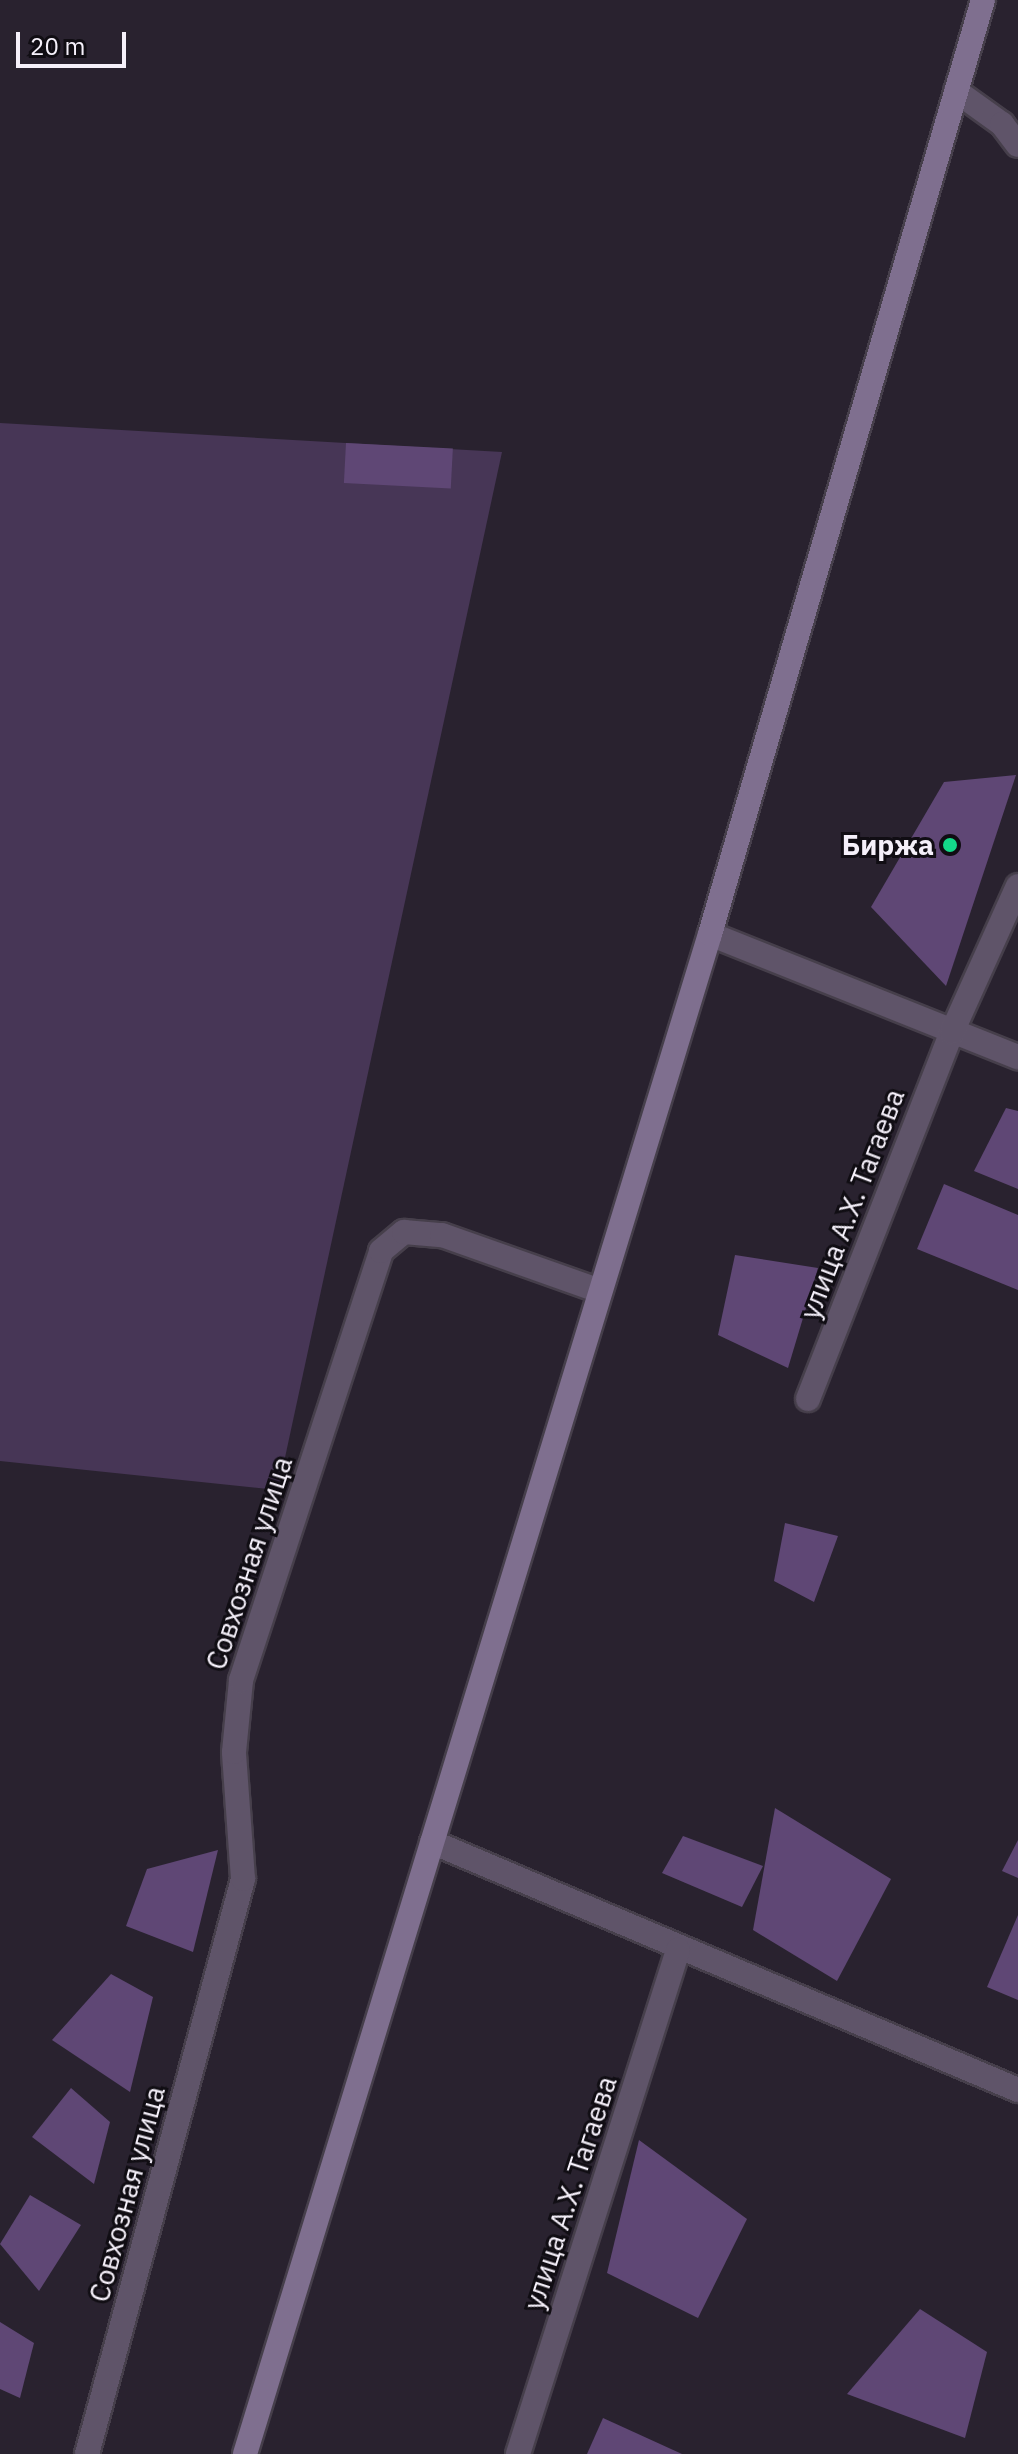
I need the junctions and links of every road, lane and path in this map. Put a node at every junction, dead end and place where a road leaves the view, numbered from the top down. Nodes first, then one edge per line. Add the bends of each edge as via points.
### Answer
1 (983, 0) edge
2 (956, 91) junction
3 (1018, 145) edge
4 (1018, 886) edge
5 (710, 934) junction
6 (952, 1032) junction
7 (1018, 1057) edge
8 (600, 1291) junction
9 (808, 1399) dead end
10 (432, 1842) junction
11 (678, 1950) junction
12 (1018, 2090) edge
13 (87, 2454) edge
14 (245, 2454) edge
15 (518, 2454) edge

1 - 2 main road
2 - 3 street via 1002,124
2 - 5 main road
4 - 6 street, улица А.Х. Тагаева
5 - 6 street
5 - 8 main road
6 - 7 street
6 - 9 street, улица А.Х. Тагаева
8 - 10 main road
8 - 13 street, Совхозная улица via 442,1235 404,1232 381,1251 241,1680 234,1752 243,1879
10 - 11 street
10 - 14 main road
11 - 12 street
11 - 15 street, улица А.Х. Тагаева

